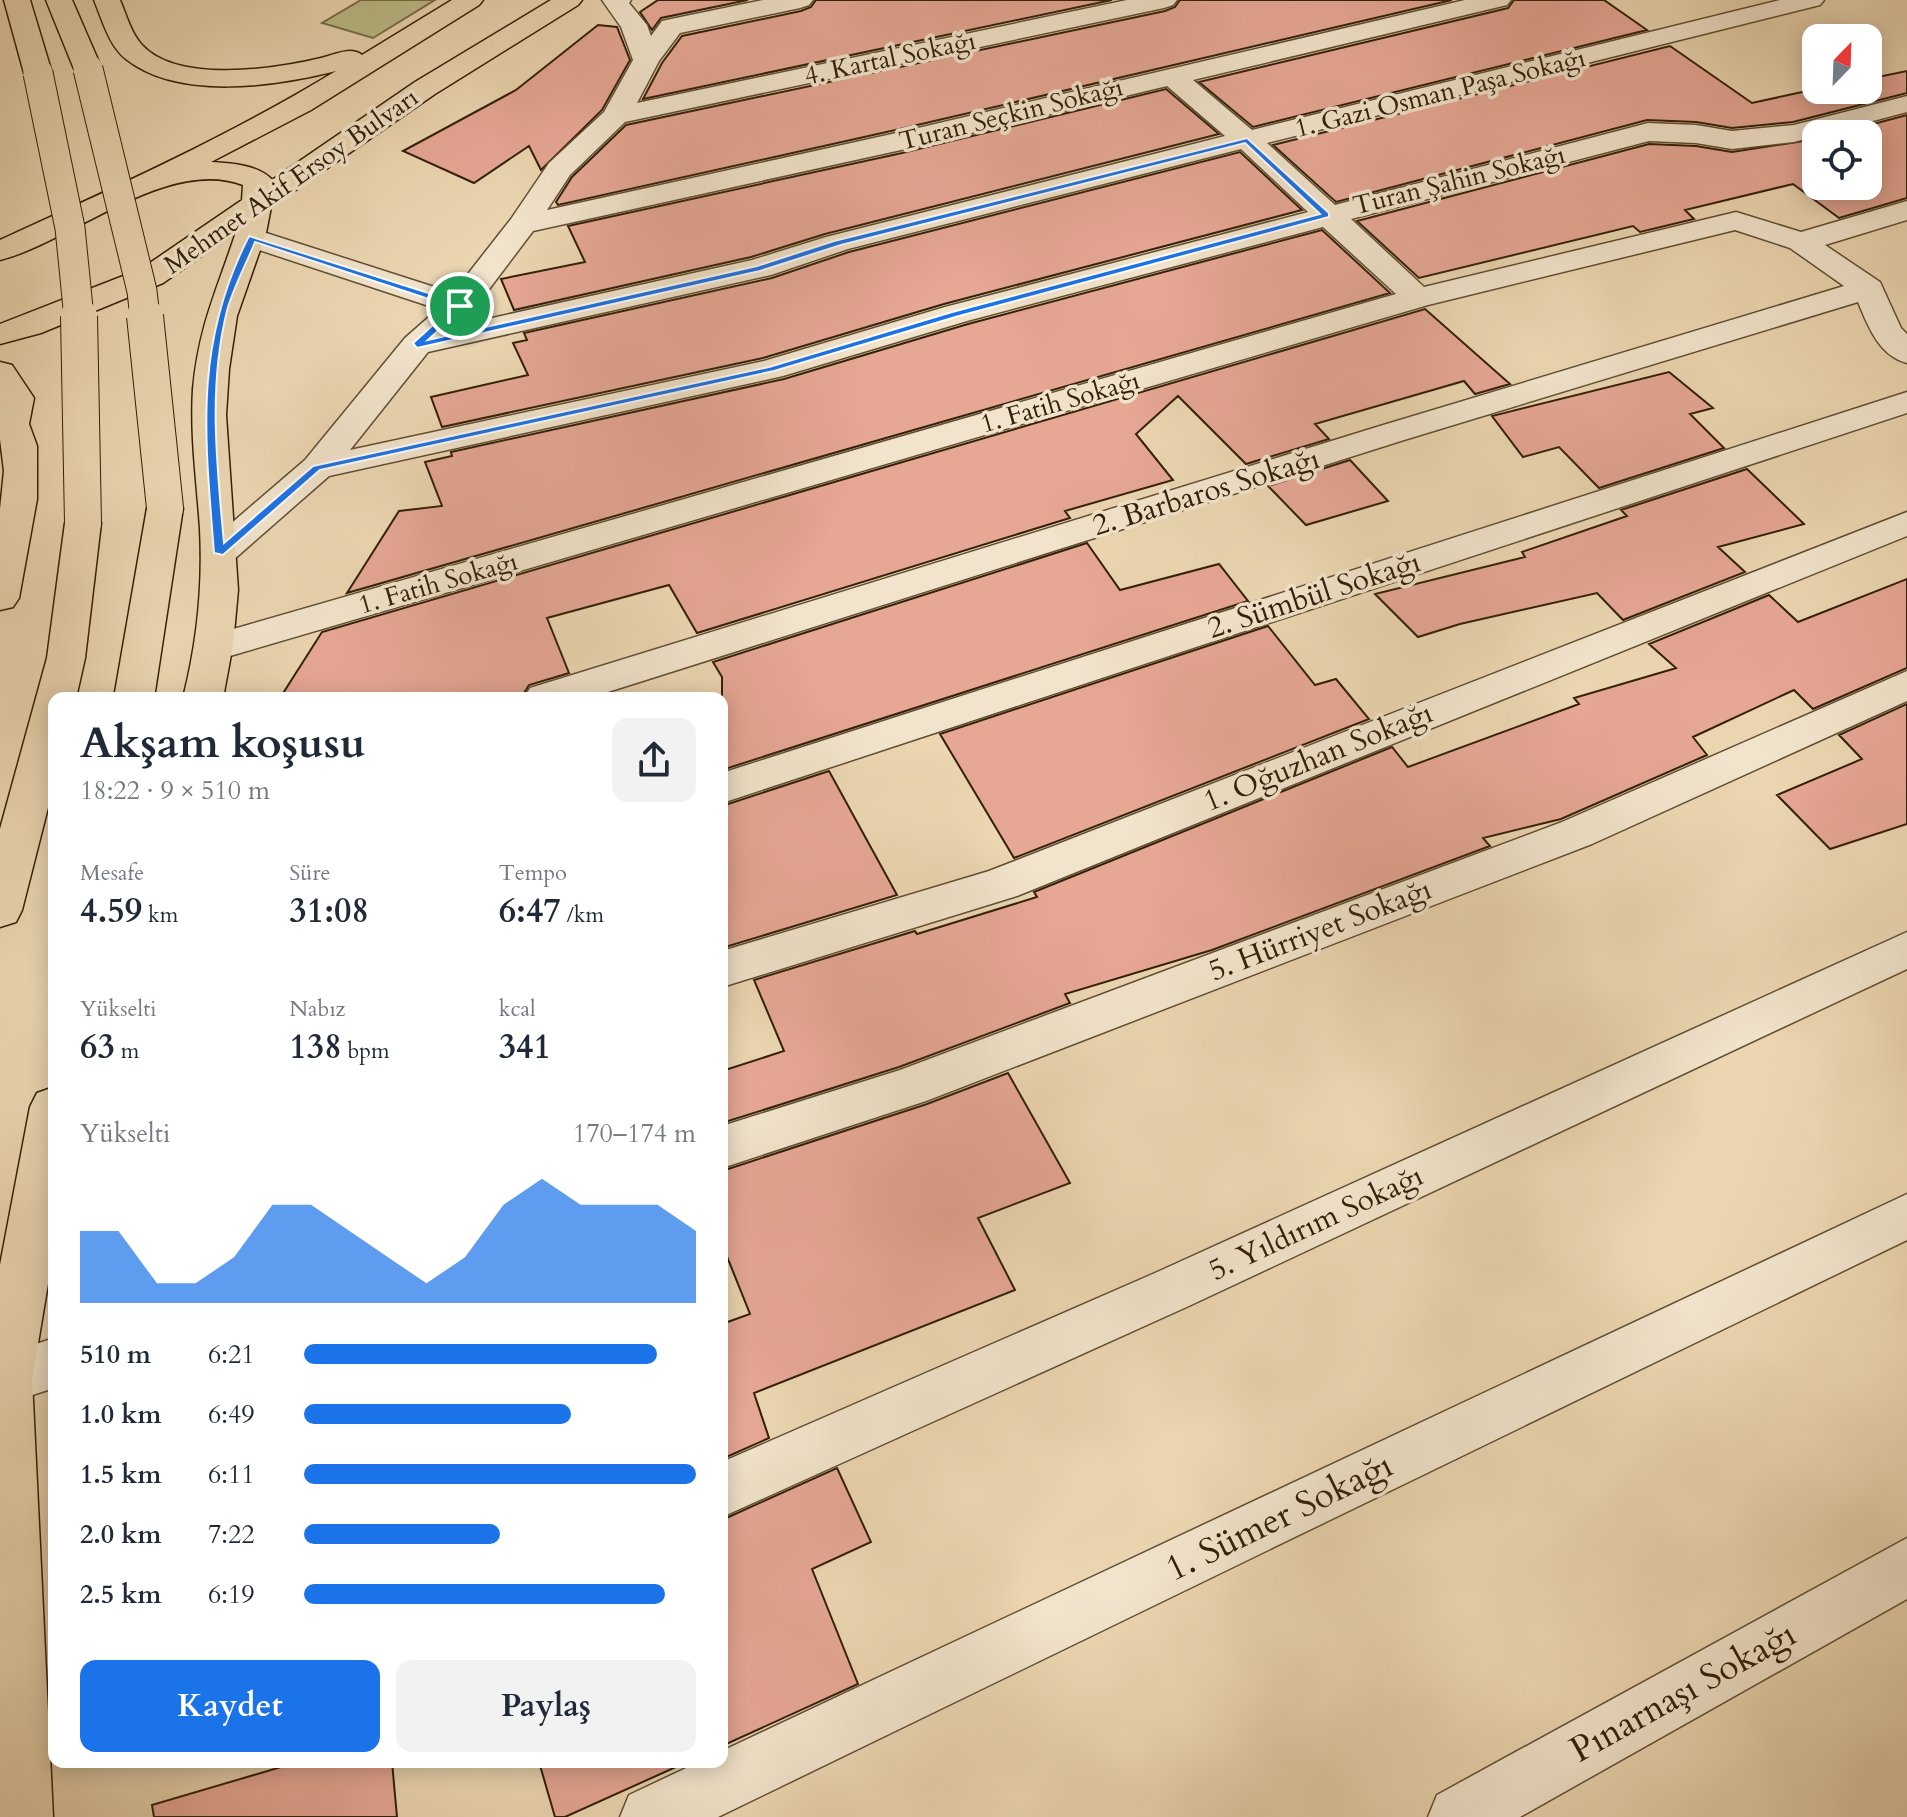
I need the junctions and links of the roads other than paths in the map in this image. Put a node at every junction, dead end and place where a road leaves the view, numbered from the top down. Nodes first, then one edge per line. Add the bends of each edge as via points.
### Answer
1 (17, 0) edge
2 (59, 0) edge
3 (107, 0) edge
4 (470, 0) edge
5 (569, 0) edge
6 (618, 0) edge
7 (800, 0) edge
8 (1164, 0) edge
9 (1498, 0) edge
10 (1811, 0) edge
11 (407, 40) junction
12 (646, 60) junction
13 (1170, 75) junction
14 (1907, 104) edge
15 (616, 116) junction
16 (1247, 140) junction
17 (156, 180) junction
18 (258, 203) junction
19 (1907, 210) edge
20 (1326, 215) junction
21 (523, 224) junction
22 (252, 238) junction
23 (1801, 242) junction
24 (0, 251) edge
25 (1869, 289) junction
26 (1418, 298) junction
27 (460, 306) junction
28 (0, 334) edge
29 (1900, 336) edge
30 (417, 345) junction
31 (0, 372) edge
32 (1907, 402) edge
33 (6, 417) edge
34 (317, 468) junction
35 (1907, 523) edge
36 (219, 553) junction
37 (0, 598) edge
38 (216, 647) junction
39 (1907, 685) edge
40 (58, 692) edge
41 (135, 692) edge
42 (205, 692) edge
43 (563, 692) edge
44 (48, 728) edge
45 (728, 786) edge
46 (0, 910) edge
47 (1907, 949) edge
48 (728, 967) edge
49 (728, 1145) edge
50 (48, 1186) edge
51 (1907, 1216) edge
52 (30, 1371) edge
53 (728, 1487) edge
54 (1907, 1567) edge
55 (37, 1735) edge
56 (22, 1817) edge
57 (651, 1817) edge
58 (1459, 1817) edge

1 - 40 main road, bridge via 38,73 71,243 79,317 83,523
2 - 41 main road, bridge via 88,69 142,291 165,508
3 - 11 main road via 133,53 154,65 206,76 286,74
4 - 11 main road, Mehmet Akif Ersoy Bulvarı
5 - 18 main road, Mehmet Akif Ersoy Bulvarı via 425,88
6 - 12 street via 614,2 634,25
7 - 12 street via 671,27
8 - 15 street, 4. Kartal Sokağı
9 - 13 street, Turan Seçkin Sokağı
10 - 16 street, 1. Gazi Osman Paşa Sokağı
11 - 17 main road, Mehmet Akif Ersoy Bulvarı via 301,104
12 - 15 street
13 - 16 street
13 - 21 street, Turan Seçkin Sokağı
14 - 20 street, Turan Şahin Sokağı via 1794,133 1732,140 1648,132
15 - 21 street via 559,169
16 - 20 street
16 - 30 street, 1. Gazi Osman Paşa Sokağı via 837,243 760,268
17 - 18 main road via 197,170 236,171 258,181
17 - 24 main road, Mehmet Akif Ersoy Bulvarı
18 - 22 main road
18 - 28 main road, Mehmet Akif Ersoy Bulvarı via 152,276
19 - 23 street
20 - 26 street
20 - 34 street, Turan Şahin Sokağı via 771,369
21 - 27 street
22 - 27 street
22 - 36 main road via 223,309 211,370
23 - 25 street, 1. Fatih Sokağı
23 - 26 street, 1. Fatih Sokağı via 1736,221
25 - 29 street
25 - 43 street, 2. Barbaros Sokağı
26 - 38 street, 1. Fatih Sokağı
27 - 30 street
30 - 34 street
31 - 33 main road via 17,398
32 - 45 street, 2. Sümbül Sokağı
33 - 37 main road via 19,438 23,461
34 - 36 street
35 - 48 street, 1. Oğuzhan Sokağı via 1002,884
36 - 38 main road
38 - 42 main road
39 - 49 street, 5. Hürriyet Sokağı via 1562,838 909,1087
44 - 46 main road
47 - 53 street, 5. Yıldırım Sokağı via 1173,1289
50 - 52 main road
51 - 57 street, 1. Sümer Sokağı
52 - 55 main road
54 - 58 street, Pınarnaşı Sokağı
55 - 56 main road

